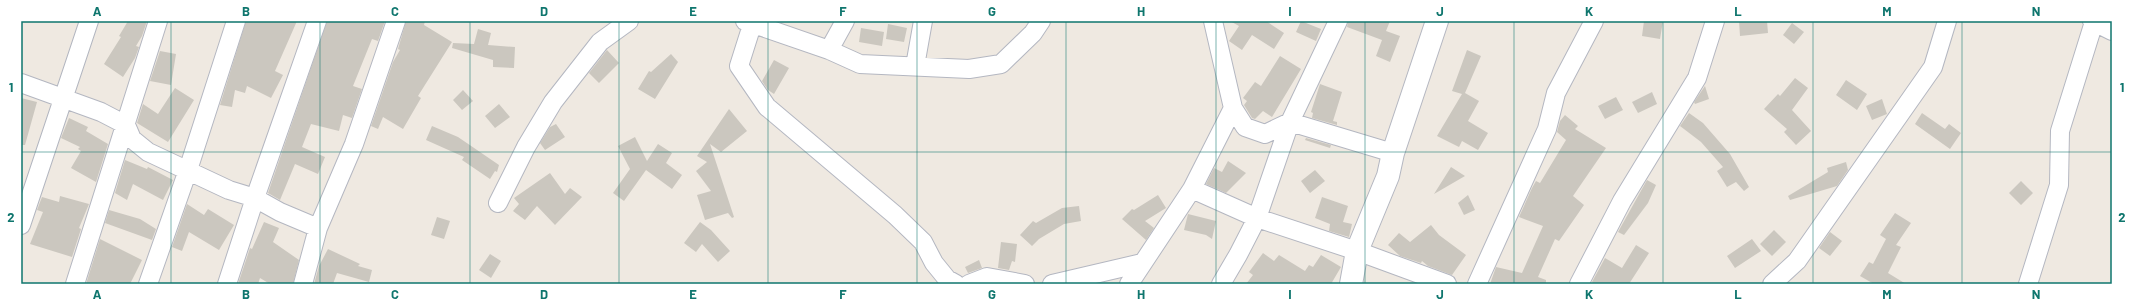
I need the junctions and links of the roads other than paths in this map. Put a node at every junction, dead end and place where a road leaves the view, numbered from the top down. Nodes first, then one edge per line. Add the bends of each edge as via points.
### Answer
1 (89, 21) edge
2 (158, 21) edge
3 (236, 21) edge
4 (317, 21) edge
5 (396, 21) edge
6 (629, 21) edge
7 (845, 21) edge
8 (923, 21) edge
9 (1041, 21) edge
10 (1213, 21) edge
11 (1338, 21) edge
12 (1437, 21) edge
13 (1594, 21) edge
14 (1716, 21) edge
15 (1947, 21) edge
16 (2093, 22) edge
17 (748, 23) edge
18 (2112, 31) edge
19 (828, 50) junction
20 (915, 66) junction
21 (21, 83) edge
22 (63, 98) junction
23 (1233, 108) junction
24 (1290, 122) junction
25 (126, 125) junction
26 (1393, 153) junction
27 (188, 170) junction
28 (1192, 189) junction
29 (255, 198) junction
30 (498, 203) dead end
31 (1257, 218) junction
32 (21, 226) edge
33 (318, 228) junction
34 (1358, 251) junction
35 (1142, 263) junction
36 (75, 284) edge
37 (148, 284) edge
38 (227, 284) edge
39 (303, 284) edge
40 (956, 284) edge
41 (969, 284) edge
42 (1025, 284) edge
43 (1052, 284) edge
44 (1129, 284) edge
45 (1221, 284) edge
46 (1351, 284) edge
47 (1447, 284) edge
48 (1477, 284) edge
49 (1578, 284) edge
50 (1772, 284) edge
51 (2028, 284) edge

1 - 22 street
2 - 25 street
3 - 27 street
4 - 29 street
5 - 33 street via 354,144
6 - 30 street via 600,42 553,102 526,147
7 - 19 street
8 - 20 street
9 - 20 street via 1033,33 1001,64 969,69
10 - 23 street
11 - 24 street
12 - 26 street
13 - 48 street via 1556,93 1547,128
14 - 49 street via 1697,78 1622,201
15 - 50 street via 1933,67 1797,261
16 - 18 street
16 - 51 street via 2060,131 2059,185
17 - 19 street
17 - 40 street via 739,66 767,106 896,215 923,242 934,263 947,279
19 - 20 street via 860,64
21 - 22 street
22 - 25 street via 101,112
22 - 32 street
23 - 24 street via 1245,127 1265,134
23 - 28 street
24 - 26 street
24 - 31 street
25 - 27 street via 132,139 148,152
25 - 36 street
26 - 34 street via 1388,176
27 - 29 street via 229,190
27 - 37 street
28 - 31 street
28 - 35 street
29 - 33 street
29 - 38 street
31 - 34 street
31 - 45 street
33 - 39 street
34 - 46 street
34 - 47 street
35 - 43 street
35 - 44 street
41 - 42 street via 987,277

